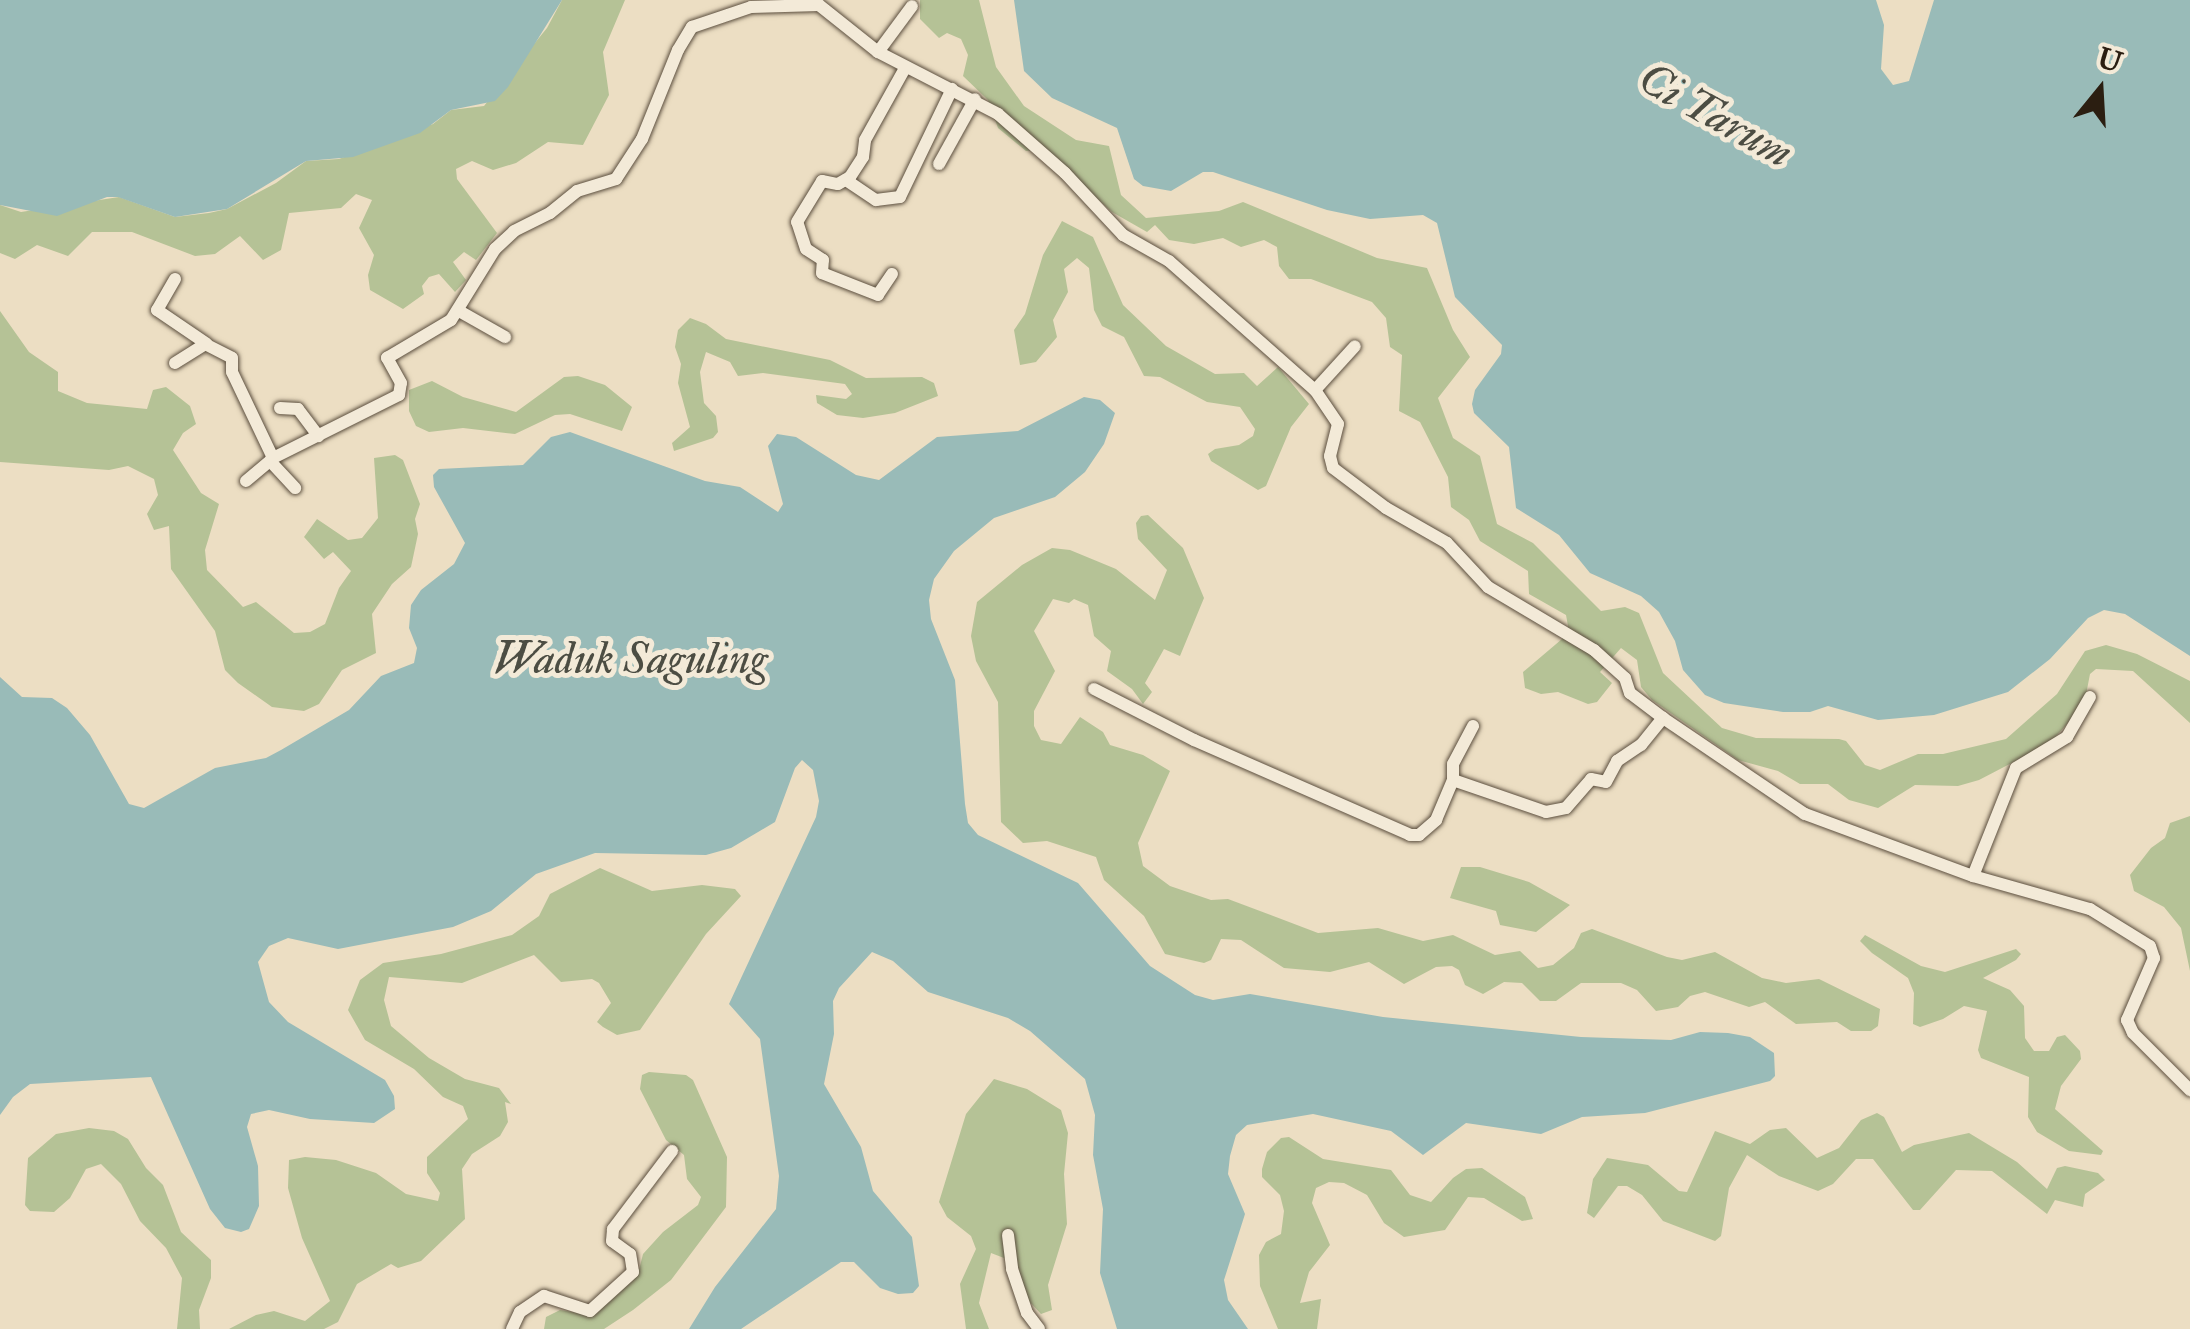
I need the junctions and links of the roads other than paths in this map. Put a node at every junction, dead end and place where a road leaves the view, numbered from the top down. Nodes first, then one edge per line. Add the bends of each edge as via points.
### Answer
1 (824, 3) edge
2 (912, 6) dead end
3 (878, 52) junction
4 (905, 68) junction
5 (952, 89) junction
6 (974, 98) junction
7 (939, 164) dead end
8 (846, 180) junction
9 (892, 274) dead end
10 (174, 279) dead end
11 (460, 310) junction
12 (505, 337) dead end
13 (207, 344) junction
14 (1354, 346) dead end
15 (175, 363) dead end
16 (1315, 390) junction
17 (280, 408) dead end
18 (318, 436) junction
19 (272, 460) junction
20 (246, 481) dead end
21 (295, 488) dead end
22 (1094, 689) dead end
23 (2090, 697) dead end
24 (1663, 718) junction
25 (1473, 726) dead end
26 (1453, 780) junction
27 (1973, 876) junction
28 (2190, 1090) edge
29 (672, 1150) dead end
30 (1008, 1235) dead end
31 (512, 1329) edge
32 (1039, 1329) edge

1 - 3 street
1 - 11 street via 751,8 692,27 642,139 616,180 578,192 514,231 486,260
2 - 3 street
3 - 4 street
4 - 5 street
4 - 8 street via 865,140 864,158
5 - 6 street
5 - 8 street via 900,197 876,200
6 - 7 street
6 - 16 street via 1065,174 1123,235 1168,261
8 - 9 street via 817,187 796,222 802,241 822,259 822,274 878,295
10 - 13 street via 157,310
11 - 12 street
11 - 18 street via 387,358 402,387 398,395
13 - 15 street
13 - 19 street via 234,360 232,372
14 - 16 street
16 - 24 street via 1338,424 1333,468 1446,543 1488,587 1594,650 1625,678 1630,693
17 - 18 street via 298,408
18 - 19 street
19 - 20 street
19 - 21 street
22 - 26 street via 1410,836 1436,820
23 - 27 street via 2067,737 2016,768
24 - 26 street via 1616,761 1606,782 1591,779 1564,810 1546,812
24 - 27 street via 1805,814
25 - 26 street via 1453,764
27 - 28 street via 2090,909 2150,946 2154,958 2127,1020
29 - 31 street via 613,1229 612,1241 630,1254 633,1272 590,1310 544,1296 520,1312
30 - 32 street via 1012,1269

